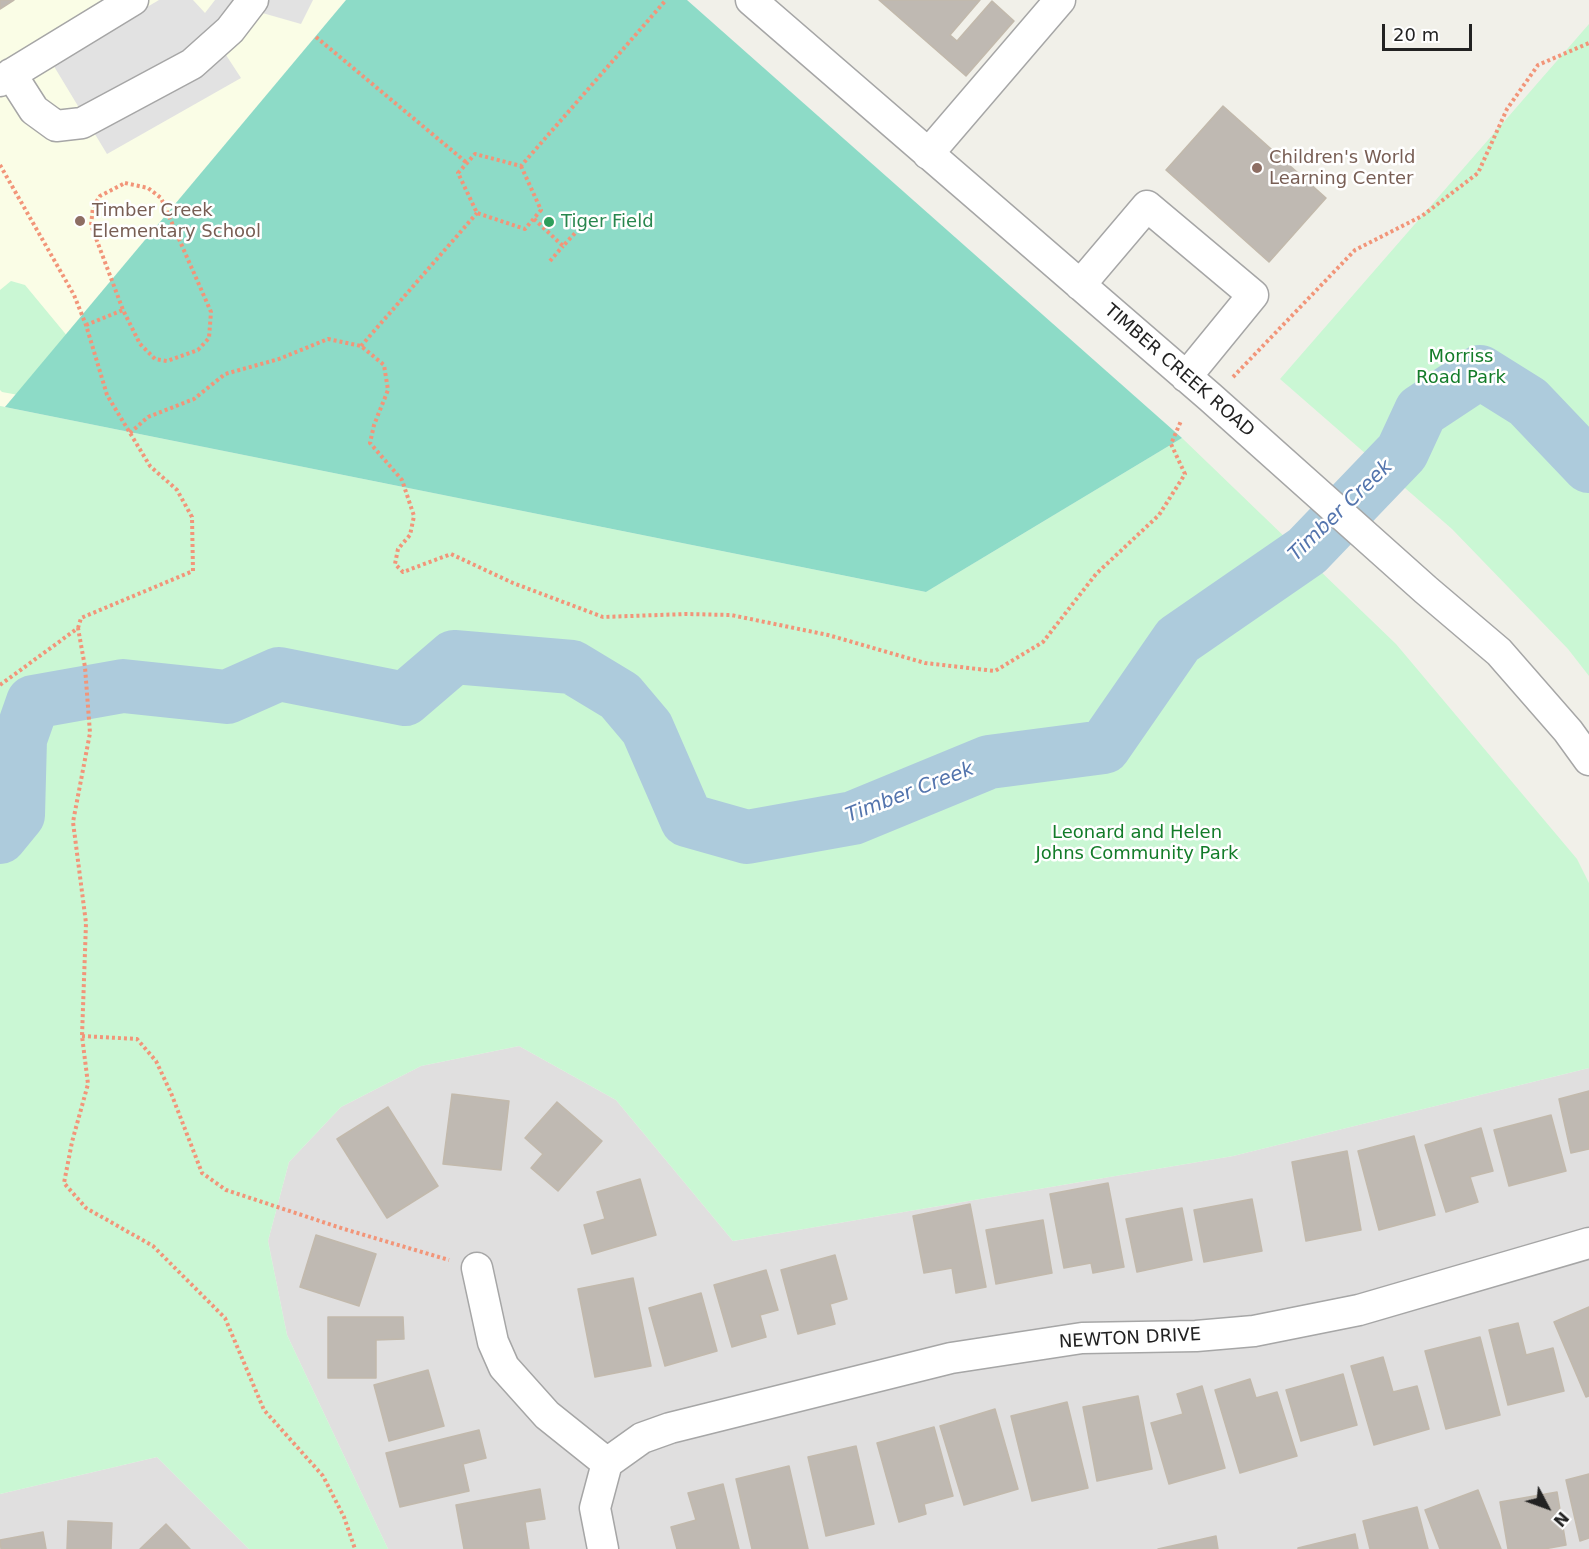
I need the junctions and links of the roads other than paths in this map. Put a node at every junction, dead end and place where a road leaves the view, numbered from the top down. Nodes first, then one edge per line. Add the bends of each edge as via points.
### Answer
1 (133, 0) edge
2 (253, 0) edge
3 (751, 0) edge
4 (1060, 0) edge
5 (6, 78) edge
6 (928, 154) junction
7 (1080, 285) junction
8 (1186, 377) junction
9 (1589, 760) edge
10 (1589, 1244) edge
11 (477, 1268) road end
12 (607, 1463) junction
13 (603, 1549) edge

1 - 5 street
2 - 5 street via 230,30 192,64 82,123 56,126 34,110
3 - 6 street, TIMBER CREEK ROAD
4 - 6 street
6 - 7 street, TIMBER CREEK ROAD
7 - 8 street, TIMBER CREEK ROAD
7 - 8 street via 1147,206 1253,294
8 - 9 street, TIMBER CREEK ROAD via 1499,652
10 - 12 street, NEWTON DRIVE via 1359,1310 1254,1331 1082,1338 951,1358 670,1428 642,1438
11 - 12 street via 493,1342 504,1367 547,1415
12 - 13 street via 595,1508

